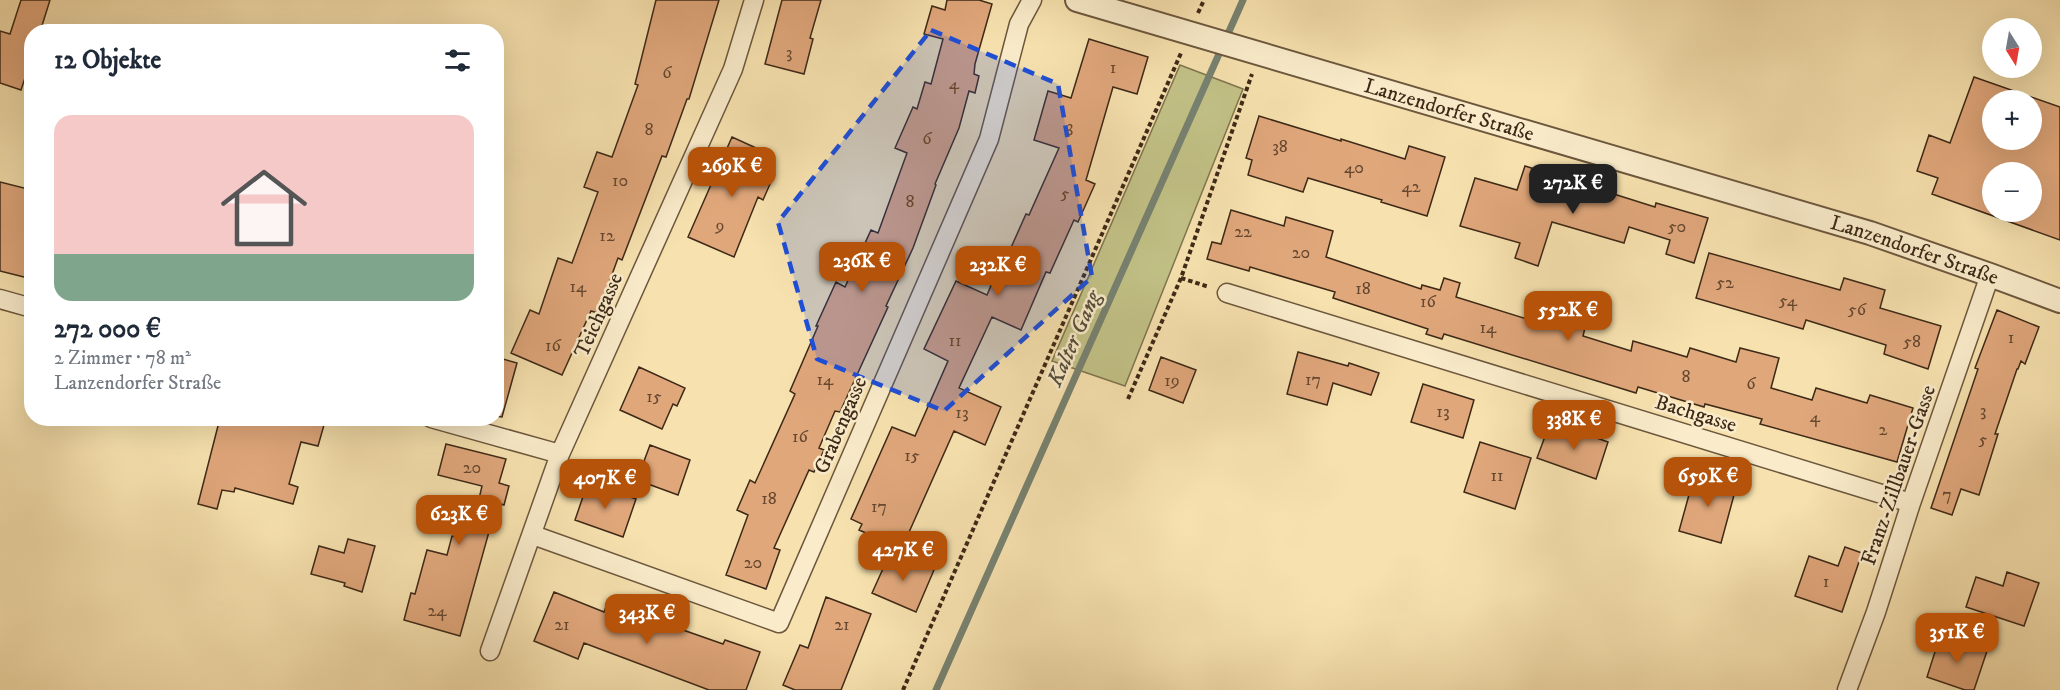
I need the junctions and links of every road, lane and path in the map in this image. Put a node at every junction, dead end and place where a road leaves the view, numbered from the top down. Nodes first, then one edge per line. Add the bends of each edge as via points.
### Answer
1 (754, 0) edge
2 (1032, 0) edge
3 (1077, 0) edge
4 (1190, 32) junction
5 (1255, 52) junction
6 (1990, 275) junction
7 (1181, 278) junction
8 (1227, 293) joint
9 (0, 299) edge
10 (2060, 301) edge
11 (24, 306) edge
12 (1128, 399) dead end
13 (460, 426) edge
14 (560, 454) junction
15 (1911, 503) junction
16 (533, 535) junction
17 (490, 651) dead end
18 (903, 690) edge
19 (1847, 690) edge

1 - 14 street, Teichgasse via 733,69
2 - 16 street, Grabengasse via 1019,24 989,139 779,623
3 - 4 street, Lanzendorfer Straße
4 - 5 street, Lanzendorfer Straße
4 - 18 path
5 - 6 street, Lanzendorfer Straße via 1870,233
5 - 7 path
6 - 10 street, Lanzendorfer Straße
6 - 15 street, Franz-Zillbauer-Gasse
7 - 8 path
7 - 12 path
8 - 15 street, Bachgasse
9 - 11 street
13 - 14 street
14 - 16 street, Teichgasse
15 - 19 street, Franz-Zillbauer-Gasse
16 - 17 street, Teichgasse

